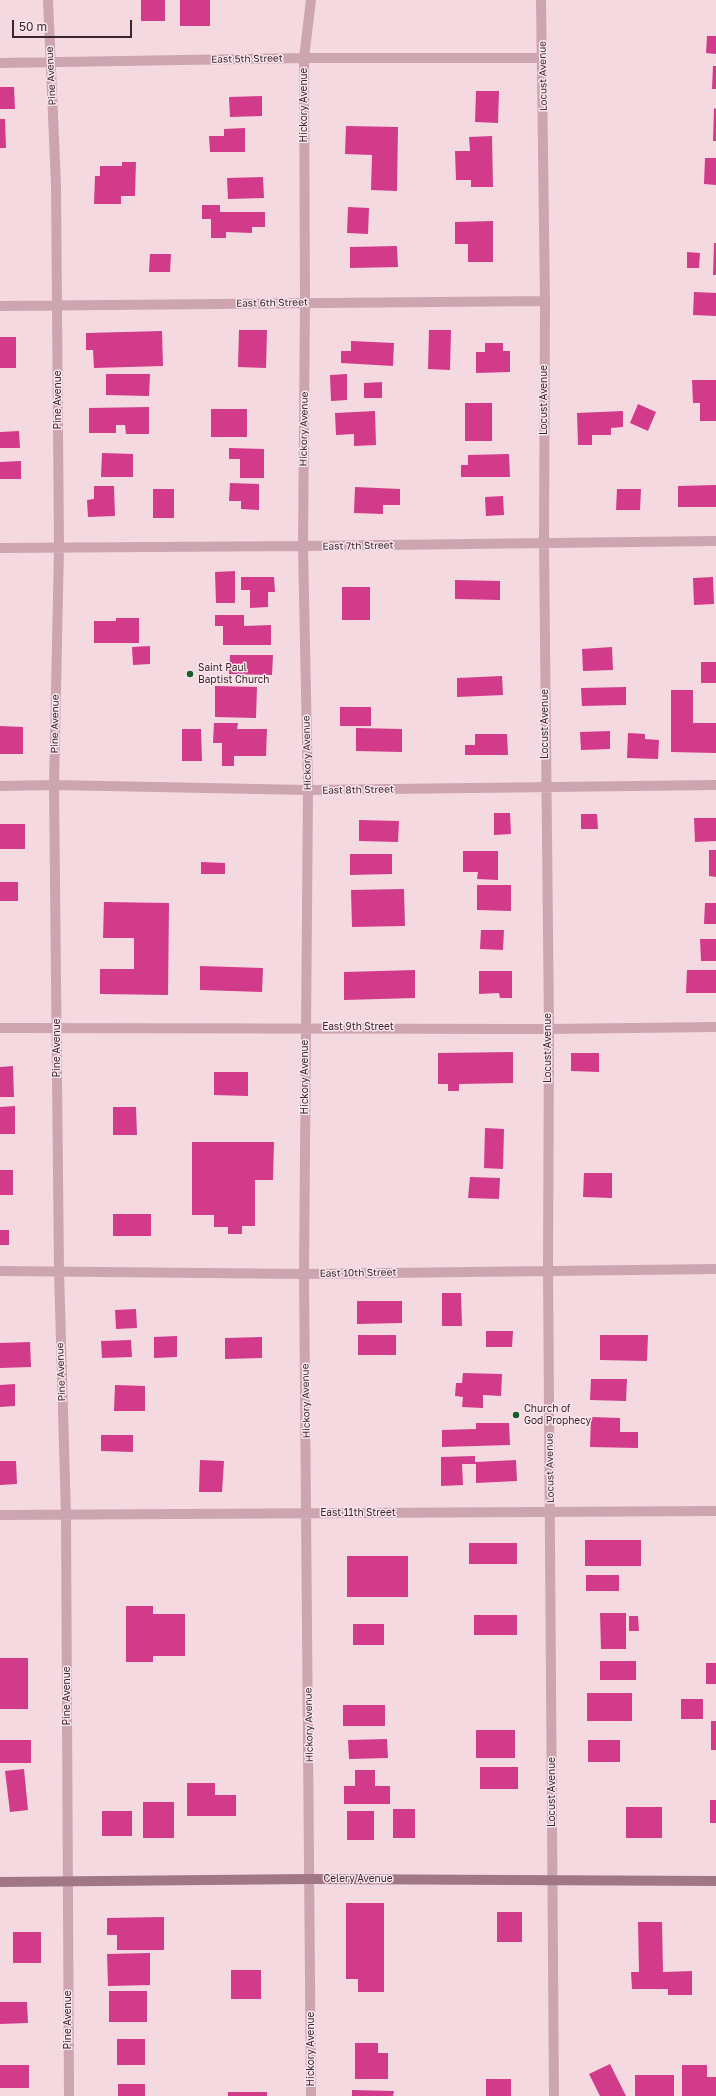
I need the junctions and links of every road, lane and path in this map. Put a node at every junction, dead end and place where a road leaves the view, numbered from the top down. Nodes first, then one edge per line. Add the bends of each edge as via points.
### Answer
1 (48, 0) edge
2 (311, 0) edge
3 (541, 0) edge
4 (304, 58) junction
5 (542, 58) junction
6 (0, 63) edge
7 (50, 64) junction
8 (545, 301) junction
9 (305, 302) junction
10 (57, 305) junction
11 (0, 306) edge
12 (716, 541) edge
13 (544, 544) junction
14 (303, 546) junction
15 (0, 548) edge
16 (58, 548) junction
17 (54, 785) junction
18 (716, 785) edge
19 (0, 786) edge
20 (546, 787) junction
21 (308, 790) junction
22 (305, 1027) junction
23 (716, 1027) edge
24 (0, 1028) edge
25 (57, 1028) junction
26 (549, 1029) junction
27 (548, 1269) junction
28 (716, 1269) edge
29 (58, 1270) junction
30 (0, 1271) edge
31 (304, 1274) junction
32 (716, 1511) edge
33 (551, 1512) junction
34 (307, 1513) junction
35 (0, 1515) edge
36 (66, 1515) junction
37 (311, 1879) junction
38 (553, 1880) junction
39 (716, 1881) edge
40 (0, 1882) edge
41 (68, 1882) junction
42 (68, 2096) edge
43 (311, 2096) edge
44 (554, 2096) edge

1 - 7 street, Pine Avenue
2 - 4 street, Hickory Avenue
3 - 5 street, Locust Avenue
4 - 5 street, East 5th Street
4 - 7 street, East 5th Street
4 - 9 street, Hickory Avenue
5 - 8 street, Locust Avenue
6 - 7 street, East 5th Street
7 - 10 street, Pine Avenue via 56,185
8 - 9 street, East 6th Street
8 - 13 street, Locust Avenue
9 - 10 street, East 6th Street
9 - 14 street, Hickory Avenue
10 - 11 street, East 6th Street
10 - 16 street, Pine Avenue
12 - 13 street, East 7th Street
13 - 14 street, East 7th Street
13 - 20 street, Locust Avenue
14 - 16 street, East 7th Street
14 - 21 street, Hickory Avenue
15 - 16 street, East 7th Street
16 - 17 street, Pine Avenue
17 - 19 street, East 8th Street
17 - 21 street, East 8th Street
17 - 25 street, Pine Avenue
18 - 20 street, East 8th Street
20 - 21 street, East 8th Street
20 - 26 street, Locust Avenue
21 - 22 street, Hickory Avenue
22 - 25 street, East 9th Street
22 - 26 street, East 9th Street
22 - 31 street, Hickory Avenue
23 - 26 street, East 9th Street
24 - 25 street, East 9th Street
25 - 29 street, Pine Avenue
26 - 27 street, Locust Avenue
27 - 28 street, East 10th Street
27 - 31 street, East 10th Street
27 - 33 street, Locust Avenue
29 - 30 street, East 10th Street
29 - 31 street, East 10th Street
29 - 36 street, Pine Avenue
31 - 34 street, Hickory Avenue
32 - 33 street, East 11th Street
33 - 34 street, East 11th Street
33 - 38 street, Locust Avenue
34 - 36 street, East 11th Street
34 - 37 street, Hickory Avenue
35 - 36 street, East 11th Street
36 - 41 street, Pine Avenue
37 - 38 main road, Celery Avenue
37 - 41 main road, Celery Avenue
37 - 43 street, Hickory Avenue
38 - 39 main road, Celery Avenue
38 - 44 street, Locust Avenue
40 - 41 main road, Celery Avenue
41 - 42 street, Pine Avenue

